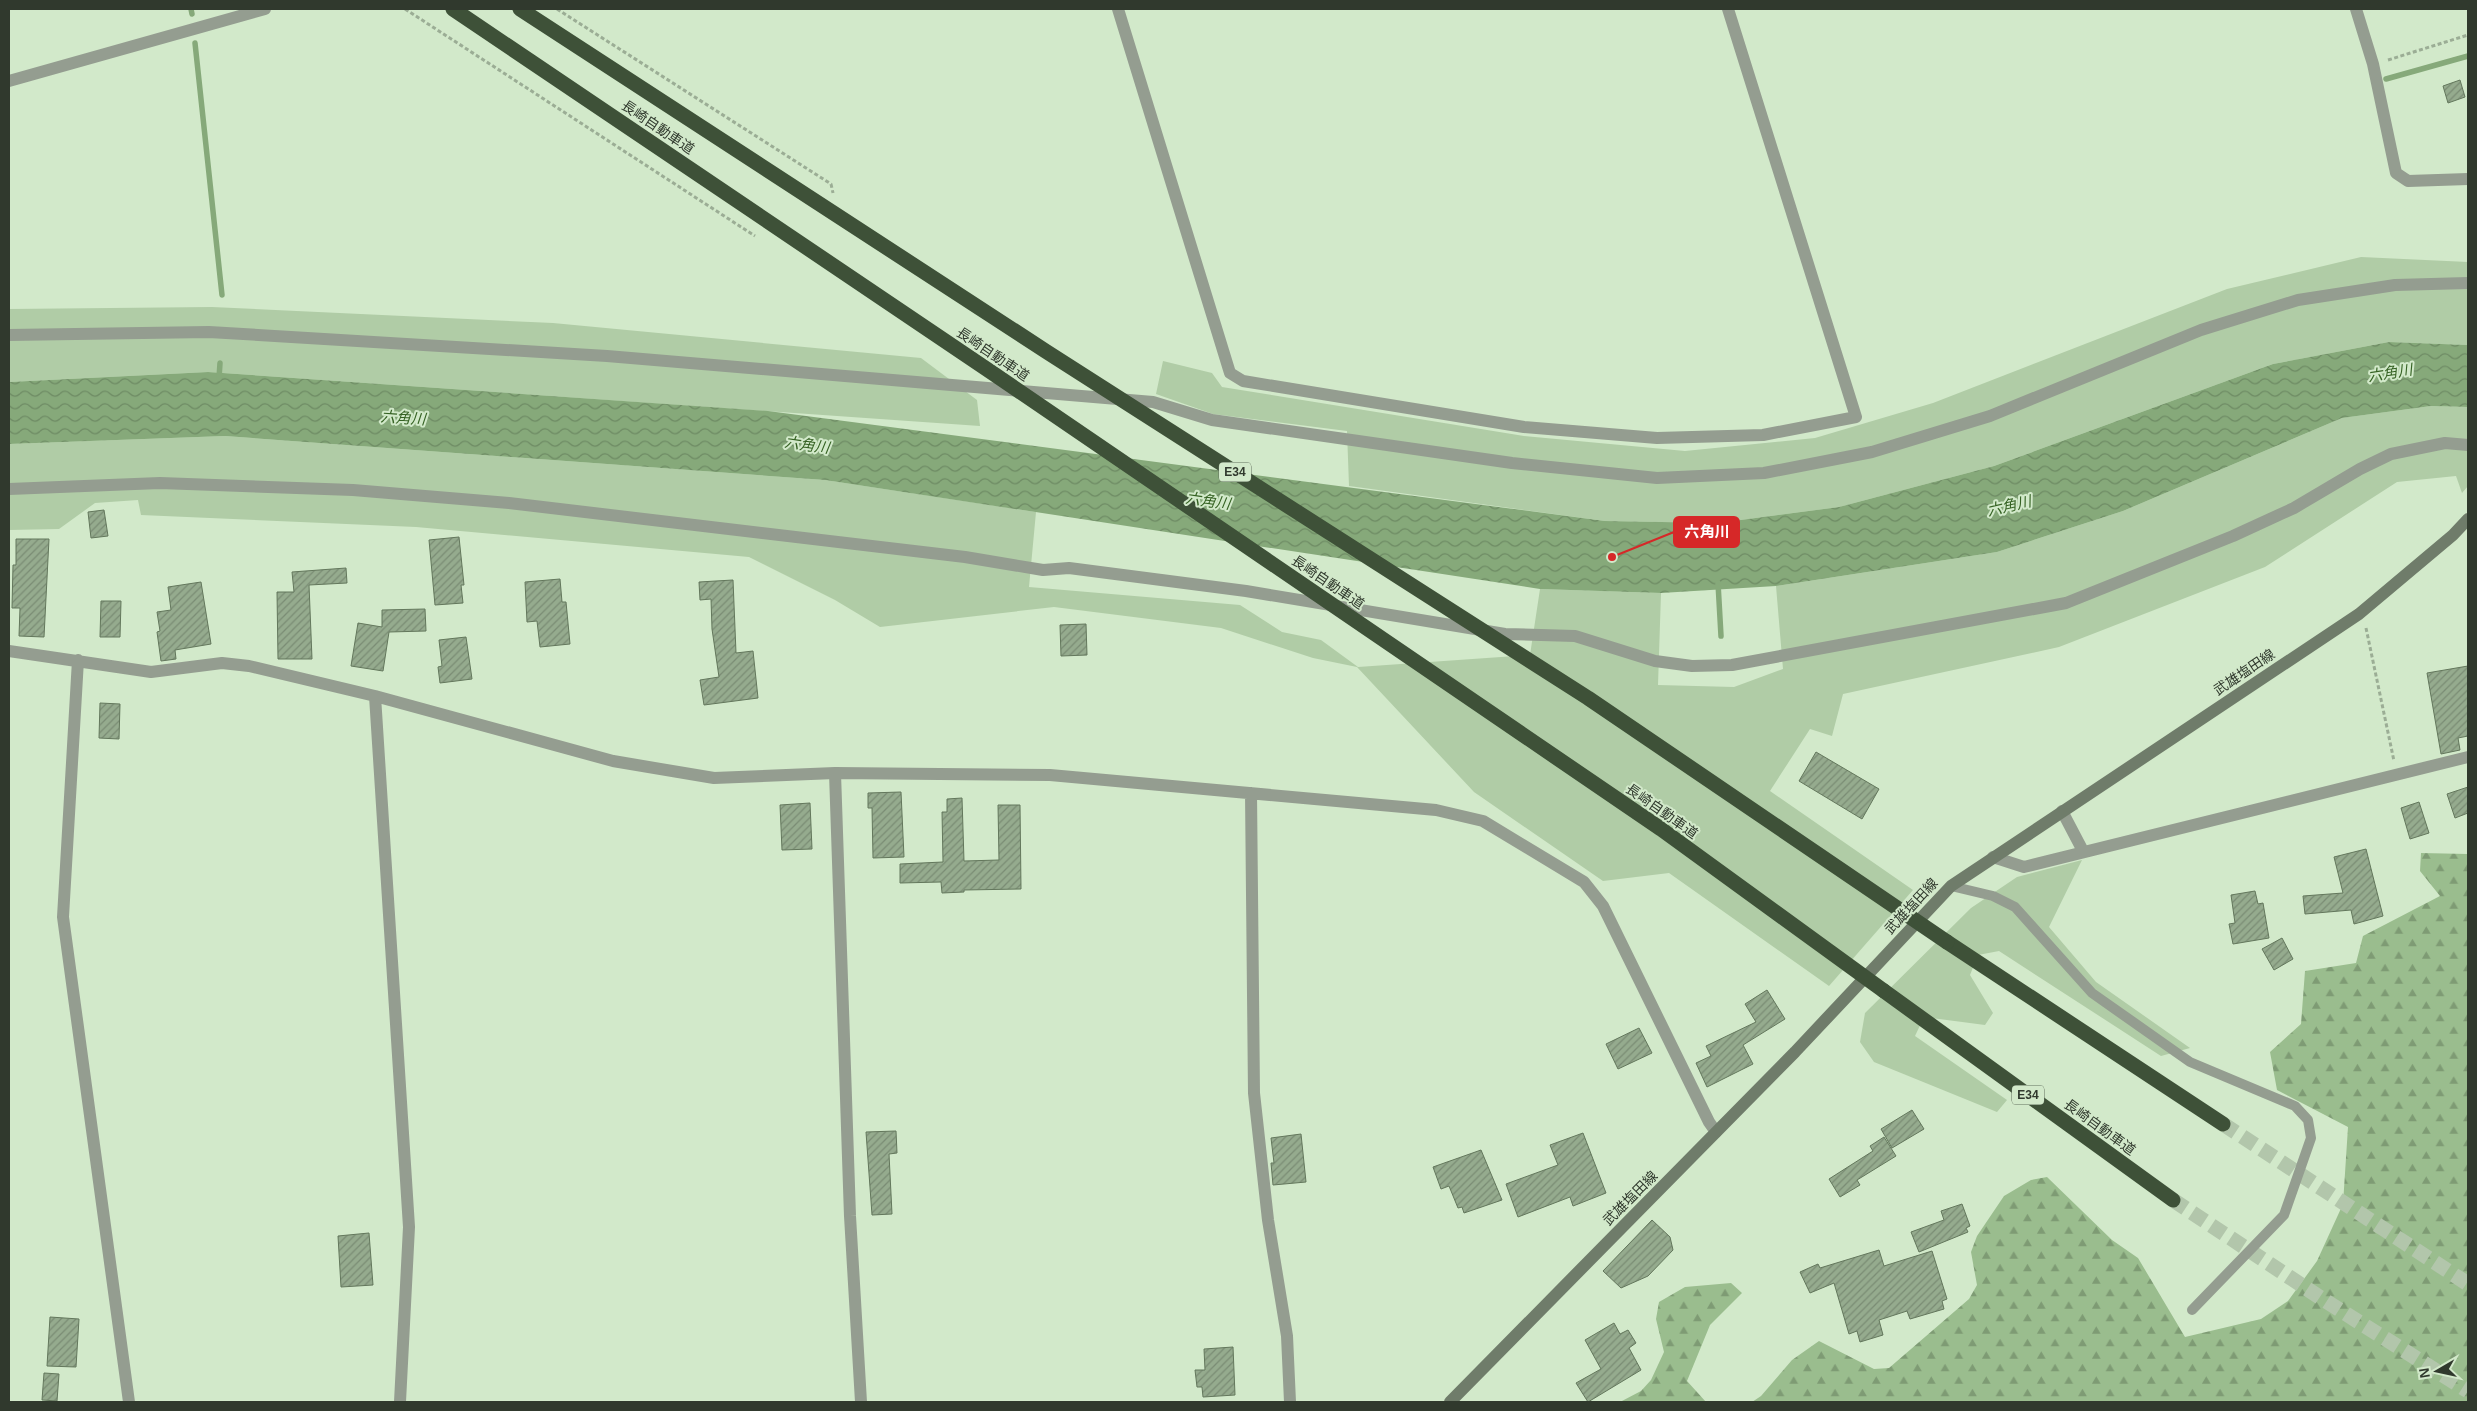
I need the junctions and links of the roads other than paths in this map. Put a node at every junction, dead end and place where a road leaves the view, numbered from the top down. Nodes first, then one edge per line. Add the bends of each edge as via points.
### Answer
1 (265, 9) edge
2 (452, 9) edge
3 (520, 9) edge
4 (1118, 9) edge
5 (1728, 9) edge
6 (2356, 9) edge
7 (9, 81) edge
8 (2468, 179) edge
9 (2468, 283) edge
10 (9, 335) edge
11 (2468, 445) edge
12 (9, 490) edge
13 (2468, 519) edge
14 (9, 651) edge
15 (78, 660) junction
16 (375, 696) junction
17 (2468, 757) edge
18 (835, 773) junction
19 (1251, 793) junction
20 (2062, 811) junction
21 (2083, 851) junction
22 (1993, 857) junction
23 (1951, 886) junction
24 (2223, 1124) tunnel mouth
25 (1716, 1132) junction
26 (2173, 1200) tunnel mouth
27 (2192, 1310) dead end
28 (129, 1402) edge
29 (400, 1402) edge
30 (861, 1402) edge
31 (1290, 1402) edge
32 (1450, 1402) edge

1 - 7 street
2 - 26 highway, 長崎自動車道 / E34, bridge via 1661,829
3 - 24 highway, 長崎自動車道 / E34, bridge via 1056,358 1588,698 1947,942
4 - 5 street via 1230,373 1243,381 1524,427 1657,438 1763,435 1856,417
6 - 8 street via 2373,64 2396,173 2408,181
9 - 10 street via 2395,285 2298,300 2201,330 1990,416 1872,452 1764,473 1657,478 1512,463 1212,420 1153,402 607,356 209,332
11 - 12 street via 2445,443 2391,454 2294,508 2242,532 2066,603 1732,665 1692,666 1655,662 1575,636 1505,634 1246,591 1070,568 1043,570 965,557 510,503 353,490 160,483
13 - 20 main road, 武雄塩田線 via 2359,614
14 - 15 street
15 - 16 street via 152,672 222,664 249,666
15 - 28 street via 63,916
16 - 18 street via 613,761 685,775 714,778
16 - 29 street via 409,1227
17 - 21 street
18 - 19 street via 1050,775
18 - 30 street via 850,1216
19 - 25 street via 1436,810 1483,821 1584,882 1603,906
19 - 31 street via 1254,1093 1268,1220 1287,1336
20 - 21 street
20 - 22 main road, 武雄塩田線
21 - 22 street via 2024,867
22 - 23 main road, 武雄塩田線
23 - 25 main road, 武雄塩田線
23 - 27 lane via 1993,896 2015,907 2092,993 2190,1062 2295,1106 2308,1120 2311,1138 2284,1215
25 - 32 main road, 武雄塩田線

